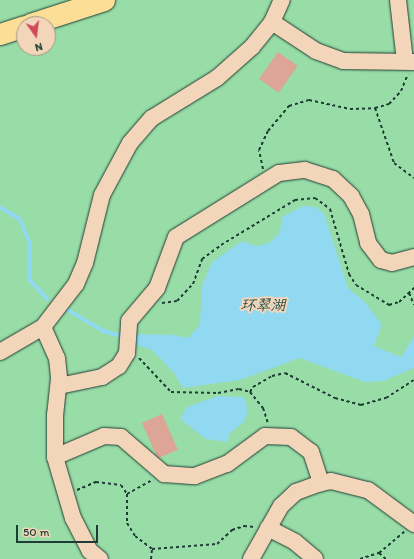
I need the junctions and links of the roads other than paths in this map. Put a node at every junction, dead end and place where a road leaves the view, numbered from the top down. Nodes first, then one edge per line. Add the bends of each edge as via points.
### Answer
1 (104, 0) edge
2 (282, 0) edge
3 (398, 0) edge
4 (55, 16) edge
5 (272, 22) junction
6 (16, 29) edge
7 (0, 34) edge
8 (411, 62) edge
9 (414, 256) edge
10 (44, 327) junction
11 (0, 352) edge
12 (59, 386) junction
13 (55, 457) junction
14 (321, 483) junction
15 (414, 524) edge
16 (268, 528) junction
17 (100, 559) edge
18 (251, 559) edge
19 (315, 559) edge

1 - 4 main road
2 - 5 street
3 - 8 street
5 - 8 street via 316,51 343,61 363,64
5 - 10 street via 252,47 217,78 152,118 130,143 102,195 82,270 67,298
6 - 7 main road
9 - 12 street via 392,263 381,260 368,243 361,214 351,196 333,179 305,170 279,174 176,237 152,296 129,321 126,355 114,371 102,377
10 - 11 street
10 - 12 street via 57,358
12 - 13 street
13 - 14 street via 104,436 121,437 164,474 195,476 220,466 265,436 291,437 312,452
13 - 17 street via 73,518 90,550
14 - 15 street via 331,481 368,490
14 - 16 street via 296,492 281,506
16 - 18 street
16 - 19 street via 296,542

